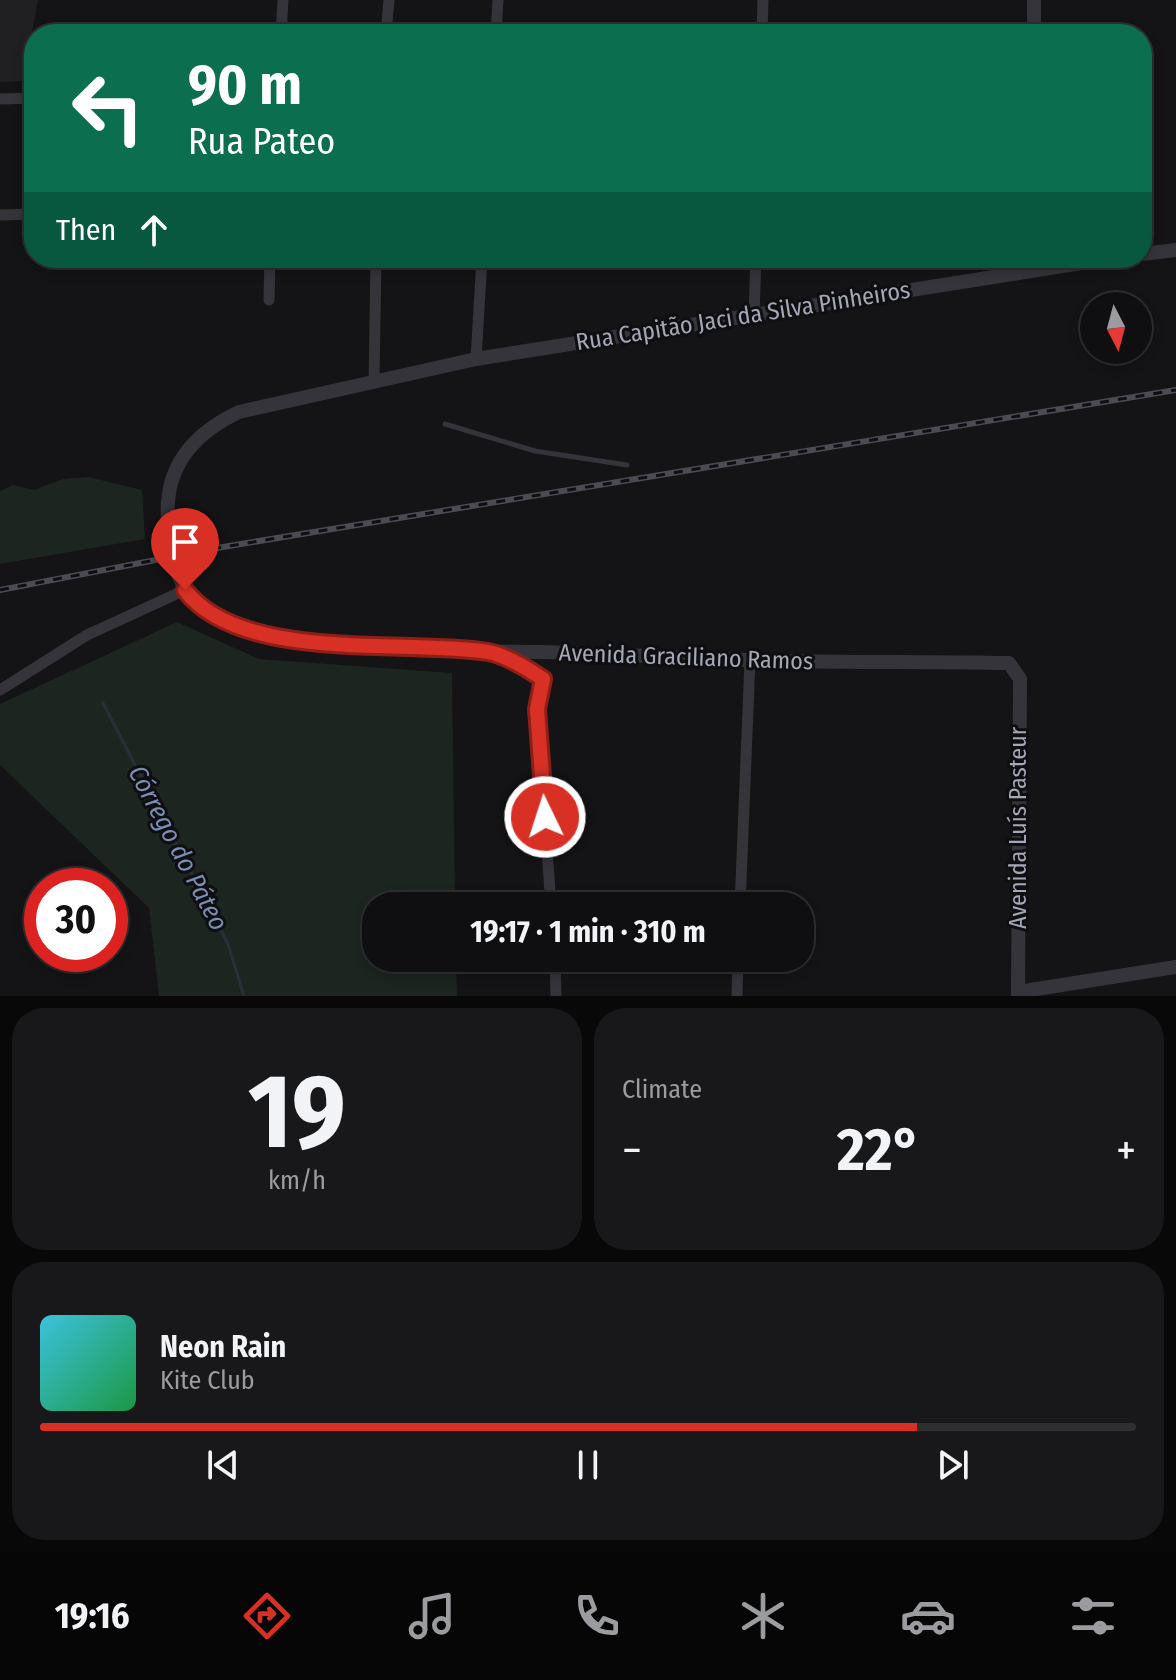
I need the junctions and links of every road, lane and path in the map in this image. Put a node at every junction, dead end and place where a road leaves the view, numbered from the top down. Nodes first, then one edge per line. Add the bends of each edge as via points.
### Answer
1 (283, 0) edge
2 (389, 0) edge
3 (498, 0) edge
4 (763, 0) edge
5 (1034, 0) edge
6 (282, 24) edge
7 (387, 24) edge
8 (497, 24) edge
9 (762, 24) edge
10 (1034, 24) edge
11 (24, 98) edge
12 (0, 99) edge
13 (24, 214) edge
14 (0, 215) edge
15 (1176, 250) edge
16 (1152, 253) edge
17 (270, 268) edge
18 (376, 268) edge
19 (481, 268) edge
20 (756, 268) edge
21 (1012, 268) edge
22 (269, 300) dead end
23 (754, 315) junction
24 (476, 359) junction
25 (374, 382) junction
26 (445, 424) dead end
27 (627, 465) dead end
28 (185, 590) junction
29 (491, 652) junction
30 (750, 660) junction
31 (1009, 663) joint
32 (0, 690) edge
33 (550, 892) edge
34 (741, 892) edge
35 (1176, 967) edge
36 (555, 972) edge
37 (738, 972) edge
38 (1018, 994) edge
39 (556, 996) edge
40 (737, 996) edge

1 - 6 street
2 - 7 street
3 - 8 street
4 - 9 street
5 - 10 street
11 - 12 street
13 - 14 street
15 - 16 street
17 - 22 street
18 - 25 street
19 - 24 street
20 - 23 street
21 - 23 street, Rua Capitão Jaci da Silva Pinheiros
23 - 24 street, Rua Capitão Jaci da Silva Pinheiros
24 - 25 street, Rua Capitão Jaci da Silva Pinheiros
25 - 28 street via 239,412 196,439 175,471 168,498
26 - 27 lane via 535,451
28 - 29 street, Avenida Graciliano Ramos via 217,617 268,633 337,645
28 - 32 street via 87,635
29 - 30 street, Avenida Graciliano Ramos
29 - 33 street via 543,679 537,709
30 - 31 street, Avenida Graciliano Ramos
30 - 34 street
31 - 38 street, Avenida Luís Pasteur via 1020,679
35 - 38 street
36 - 39 street
37 - 40 street

